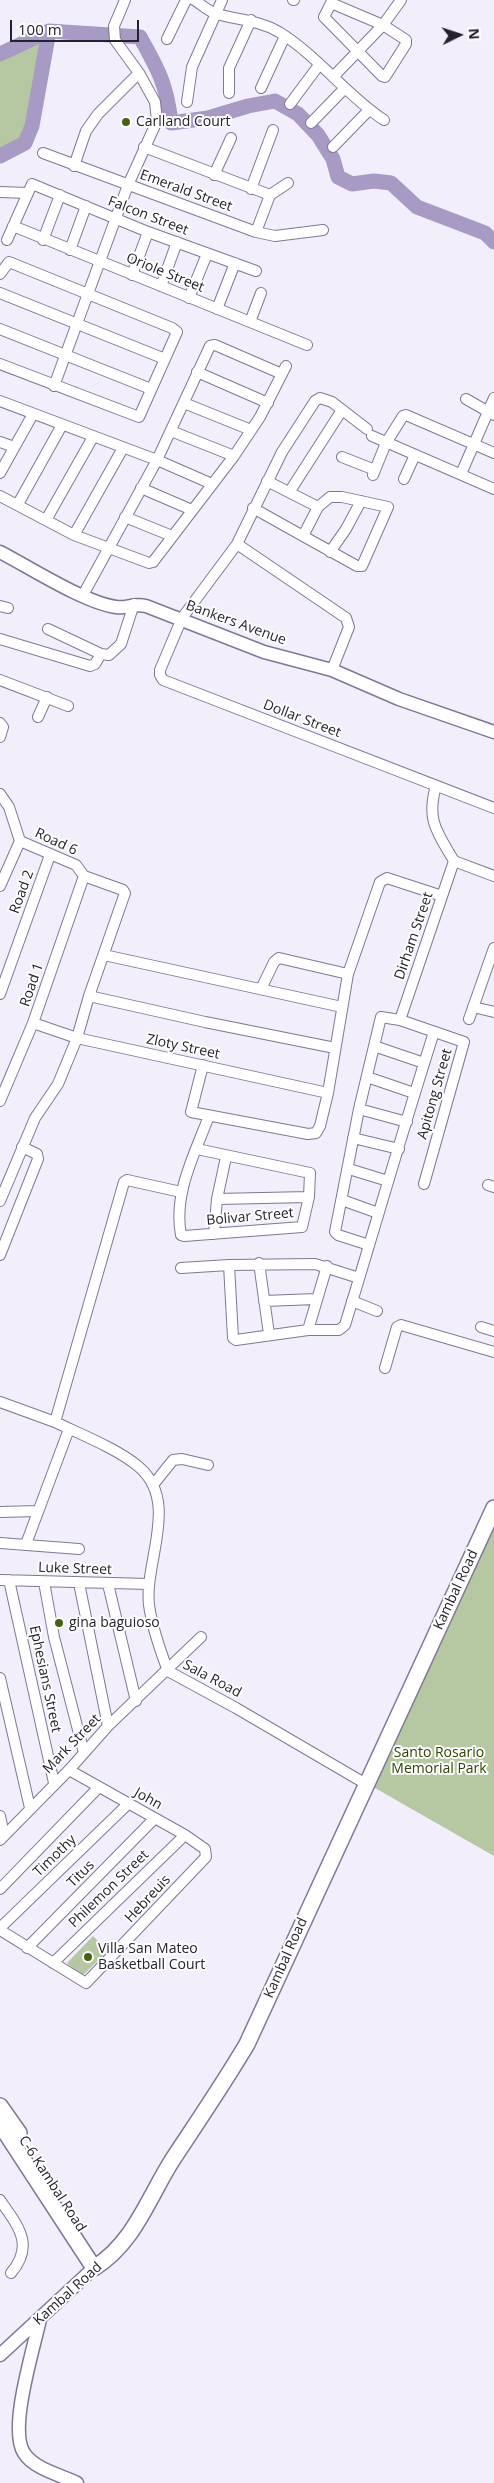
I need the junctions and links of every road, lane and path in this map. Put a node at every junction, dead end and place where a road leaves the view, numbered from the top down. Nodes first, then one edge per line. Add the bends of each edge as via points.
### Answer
1 (125, 0) edge
2 (186, 0) edge
3 (194, 0) edge
4 (222, 0) edge
5 (400, 0) edge
6 (215, 14) junction
7 (250, 20) junction
8 (383, 25) junction
9 (285, 36) junction
10 (167, 39) dead end
11 (357, 52) junction
12 (319, 65) junction
13 (139, 73) junction
14 (333, 77) junction
15 (261, 88) dead end
16 (344, 89) junction
17 (229, 93) dead end
18 (187, 102) dead end
19 (290, 104) dead end
20 (369, 110) junction
21 (384, 120) dead end
22 (311, 123) dead end
23 (273, 130) dead end
24 (231, 138) dead end
25 (144, 147) junction
26 (333, 147) dead end
27 (43, 153) dead end
28 (74, 166) junction
29 (214, 175) junction
30 (288, 183) dead end
31 (128, 185) junction
32 (30, 189) junction
33 (251, 189) junction
34 (0, 192) edge
35 (60, 195) junction
36 (270, 195) junction
37 (86, 206) junction
38 (116, 219) junction
39 (13, 226) junction
40 (323, 230) dead end
41 (148, 232) junction
42 (256, 232) junction
43 (7, 240) dead end
44 (43, 240) junction
45 (177, 242) junction
46 (70, 250) junction
47 (207, 254) junction
48 (100, 263) junction
49 (235, 263) junction
50 (256, 271) dead end
51 (0, 274) edge
52 (132, 275) junction
53 (161, 286) junction
54 (87, 292) junction
55 (0, 293) edge
56 (261, 293) dead end
57 (189, 298) junction
58 (217, 309) junction
59 (77, 322) junction
60 (250, 322) junction
61 (0, 328) edge
62 (307, 345) dead end
63 (65, 354) junction
64 (165, 359) junction
65 (0, 364) edge
66 (197, 372) junction
67 (54, 386) junction
68 (151, 389) junction
69 (494, 398) edge
70 (466, 399) dead end
71 (0, 401) edge
72 (184, 403) junction
73 (268, 403) junction
74 (342, 410) junction
75 (491, 413) edge
76 (33, 414) junction
77 (62, 425) junction
78 (171, 430) junction
79 (251, 430) junction
80 (93, 436) junction
81 (0, 442) edge
82 (386, 443) junction
83 (473, 444) junction
84 (14, 447) junction
85 (123, 448) junction
86 (494, 453) edge
87 (415, 455) junction
88 (234, 456) junction
89 (342, 457) dead end
90 (156, 460) junction
91 (0, 473) edge
92 (461, 474) junction
93 (404, 479) dead end
94 (267, 481) junction
95 (212, 484) junction
96 (141, 488) junction
97 (494, 489) edge
98 (290, 491) junction
99 (0, 496) edge
100 (361, 501) junction
101 (18, 504) junction
102 (318, 507) junction
103 (253, 508) junction
104 (192, 510) junction
105 (125, 517) junction
106 (46, 520) junction
107 (74, 535) junction
108 (172, 536) junction
109 (303, 536) junction
110 (237, 544) junction
111 (109, 548) junction
112 (0, 552) edge
113 (330, 552) junction
114 (83, 595) junction
115 (134, 604) junction
116 (182, 618) junction
117 (48, 629) dead end
118 (0, 639) edge
119 (101, 654) junction
120 (332, 670) junction
121 (0, 680) edge
122 (47, 697) junction
123 (68, 706) dead end
124 (38, 717) dead end
125 (0, 723) edge
126 (494, 732) edge
127 (0, 737) edge
128 (436, 786) junction
129 (2, 799) edge
130 (494, 808) edge
131 (20, 840) junction
132 (50, 855) junction
133 (454, 861) junction
134 (84, 876) junction
135 (494, 876) edge
136 (0, 886) edge
137 (442, 896) junction
138 (494, 948) edge
139 (104, 955) junction
140 (348, 974) junction
141 (261, 989) junction
142 (0, 994) edge
143 (89, 996) junction
144 (473, 1006) junction
145 (342, 1007) junction
146 (494, 1012) edge
147 (469, 1019) dead end
148 (400, 1020) junction
149 (33, 1023) junction
150 (434, 1032) junction
151 (77, 1038) junction
152 (374, 1046) junction
153 (335, 1048) junction
154 (424, 1064) junction
155 (203, 1065) junction
156 (367, 1077) junction
157 (328, 1093) junction
158 (414, 1094) junction
159 (0, 1101) edge
160 (359, 1109) junction
161 (209, 1116) junction
162 (407, 1122) junction
163 (353, 1138) junction
164 (22, 1147) junction
165 (197, 1149) junction
166 (399, 1149) junction
167 (226, 1157) junction
168 (349, 1169) junction
169 (388, 1181) junction
170 (424, 1184) dead end
171 (181, 1192) junction
172 (309, 1197) junction
173 (216, 1199) junction
174 (342, 1200) junction
175 (0, 1201) edge
176 (378, 1213) junction
177 (214, 1234) junction
178 (369, 1245) junction
179 (0, 1255) edge
180 (259, 1263) junction
181 (230, 1265) junction
182 (327, 1266) junction
183 (181, 1268) dead end
184 (359, 1278) junction
185 (316, 1299) junction
186 (264, 1301) junction
187 (352, 1301) junction
188 (376, 1311) dead end
189 (481, 1327) dead end
190 (308, 1330) junction
191 (494, 1331) edge
192 (269, 1334) junction
193 (494, 1352) edge
194 (385, 1368) dead end
195 (0, 1402) edge
196 (55, 1422) junction
197 (69, 1429) junction
198 (208, 1465) dead end
199 (153, 1485) junction
200 (0, 1503) edge
201 (494, 1508) edge
202 (4, 1512) edge
203 (38, 1512) junction
204 (0, 1543) edge
205 (26, 1544) junction
206 (79, 1549) dead end
207 (5, 1580) edge
208 (44, 1582) junction
209 (79, 1583) junction
210 (108, 1584) junction
211 (149, 1584) junction
212 (201, 1637) dead end
213 (168, 1671) junction
214 (0, 1678) edge
215 (136, 1701) junction
216 (108, 1726) junction
217 (84, 1753) junction
218 (69, 1770) junction
219 (54, 1783) junction
220 (366, 1784) junction
221 (99, 1788) junction
222 (128, 1804) junction
223 (30, 1808) junction
224 (0, 1816) edge
225 (154, 1819) junction
226 (185, 1835) junction
227 (2, 1837) edge
228 (206, 1857) joint
229 (0, 1889) edge
230 (0, 1929) edge
231 (27, 1948) junction
232 (53, 1963) junction
233 (0, 2106) edge
234 (0, 2124) edge
235 (0, 2200) edge
236 (98, 2266) junction
237 (11, 2273) dead end
238 (40, 2319) junction
239 (2, 2350) edge
240 (77, 2483) edge

1 - 13 street via 114,26 115,40
2 - 10 street
3 - 6 street
4 - 6 street
5 - 8 street
6 - 7 street
6 - 18 street via 192,67
7 - 9 street
7 - 17 street via 229,68
8 - 11 street
8 - 11 street via 407,42 386,76 382,76
8 - 11 street via 331,3 324,17
9 - 12 street
9 - 15 street
11 - 14 street
12 - 14 street
12 - 19 street
13 - 25 street via 155,102 156,121
13 - 28 street via 98,114 86,131
14 - 16 street
16 - 20 street
16 - 22 street
20 - 21 street
20 - 26 street
23 - 33 street
24 - 29 street
25 - 29 street
25 - 31 street
27 - 28 street, Emerald Street
28 - 31 street, Emerald Street
29 - 33 street
30 - 36 street
31 - 38 street
31 - 42 street, Emerald Street
32 - 34 street, Falcon Street
32 - 35 street, Falcon Street
32 - 39 street
33 - 36 street
35 - 37 street, Falcon Street
35 - 44 street
36 - 42 street
37 - 38 street, Falcon Street
37 - 46 street
38 - 41 street, Falcon Street
38 - 48 street
39 - 43 street
39 - 44 street, Oriole Street
40 - 42 street, Emerald Street via 275,236
41 - 45 street, Falcon Street
41 - 52 street
44 - 46 street, Oriole Street
45 - 47 street, Falcon Street
45 - 53 street
46 - 48 street, Oriole Street
47 - 49 street, Falcon Street
47 - 57 street
48 - 52 street, Oriole Street
48 - 54 street
49 - 50 street, Falcon Street
49 - 58 street
51 - 54 street via 9,262
52 - 53 street, Oriole Street
53 - 57 street, Oriole Street
54 - 59 street
54 - 64 street via 176,330
55 - 59 street
56 - 60 street
57 - 58 street, Oriole Street
58 - 60 street, Oriole Street
59 - 63 street
59 - 64 street
60 - 62 street, Oriole Street
61 - 63 street
63 - 67 street
63 - 68 street
64 - 68 street
65 - 67 street
66 - 72 street
66 - 73 street
66 - 73 street via 213,345 284,370
67 - 68 street via 139,417
69 - 75 street
70 - 75 street
71 - 76 street
72 - 78 street
72 - 79 street
73 - 79 street
74 - 82 street, Dollar Street
74 - 94 street, Dollar Street via 325,399 315,401
74 - 98 street
75 - 83 street
76 - 77 street
76 - 84 street
77 - 80 street
77 - 101 street
78 - 88 street
78 - 90 street
79 - 88 street
80 - 85 street
80 - 106 street
81 - 84 street
82 - 83 street via 406,415
82 - 87 street, Dollar Street
82 - 89 street via 374,472
83 - 86 street
83 - 92 street
84 - 91 street
85 - 90 street
85 - 107 street
87 - 92 street, Dollar Street
87 - 93 street
88 - 95 street
90 - 95 street
90 - 96 street
92 - 97 street, Dollar Street
94 - 98 street
94 - 103 street, Dollar Street
95 - 104 street
96 - 104 street
96 - 105 street
98 - 102 street
99 - 101 street
100 - 102 street via 330,497
100 - 113 street
100 - 113 street via 386,505 388,509 365,563 358,566
101 - 106 street
102 - 109 street
103 - 109 street
103 - 110 street, Dollar Street
104 - 108 street
105 - 108 street
105 - 111 street
106 - 107 street
107 - 111 street
108 - 111 street via 150,563
109 - 113 street
110 - 116 street, Dollar Street
110 - 120 street via 346,618 348,627
111 - 114 street
112 - 114 street, Bankers Avenue
114 - 115 street, Bankers Avenue via 115,607
115 - 116 street, Bankers Avenue
115 - 119 street via 121,644 110,655
116 - 120 street, Bankers Avenue via 264,652
116 - 128 street, Dollar Street via 160,670 164,680
117 - 119 street
118 - 119 street via 90,666
120 - 126 street, Bankers Avenue via 399,699
121 - 122 street
122 - 123 street
122 - 124 street
125 - 127 street via 3,731
128 - 130 street, Dollar Street
128 - 133 street via 431,803 433,820
129 - 131 street, Road 6
131 - 132 street, Road 6
131 - 136 street
132 - 134 street, Road 6 via 76,865
132 - 142 street, Road 2
133 - 135 street
133 - 137 street, Dirham Street
134 - 139 street, Road 6 via 124,891
134 - 149 street, Road 1
137 - 140 street via 383,878
137 - 148 street, Dirham Street
138 - 144 street
139 - 141 street
139 - 143 street
140 - 141 street via 279,958
140 - 145 street
141 - 145 street
143 - 151 street
143 - 153 street
144 - 146 street
144 - 147 street
145 - 153 street
148 - 150 street
148 - 152 street via 381,1017
149 - 151 street, Zloty Street
149 - 159 street, Road 1
150 - 154 street
150 - 170 street, Apitong Street via 464,1042
151 - 155 street, Zloty Street
151 - 164 street via 58,1084 35,1118
152 - 154 street
152 - 156 street
153 - 157 street
154 - 158 street
155 - 157 street, Zloty Street
155 - 161 street via 191,1111
156 - 158 street
156 - 160 street
157 - 161 street via 316,1133
158 - 162 street
160 - 162 street
160 - 163 street
161 - 165 street
162 - 166 street
163 - 166 street
163 - 168 street
164 - 175 street
164 - 179 street via 37,1154 38,1159
165 - 167 street, Bolivar Street
165 - 171 street
166 - 169 street
167 - 172 street, Bolivar Street via 308,1171
167 - 173 street
168 - 169 street
168 - 174 street
169 - 176 street
171 - 177 street, Bolivar Street via 181,1235
171 - 196 street via 128,1180 124,1182
172 - 173 street
172 - 177 street, Bolivar Street via 301,1228
173 - 177 street
174 - 176 street
174 - 178 street via 336,1234
176 - 178 street
178 - 184 street
180 - 181 street
180 - 182 street
180 - 186 street
181 - 183 street
181 - 192 street via 233,1338
182 - 184 street
182 - 185 street
184 - 187 street
185 - 186 street
185 - 190 street
186 - 192 street
187 - 188 street
187 - 190 street via 345,1324 339,1330
189 - 191 street
190 - 192 street
193 - 194 street via 401,1325 397,1327
195 - 196 street, Sala Road
196 - 197 street, Sala Road
197 - 199 street, Sala Road via 139,1467
197 - 203 street
198 - 199 street via 173,1460
199 - 211 street, Sala Road via 159,1535
200 - 202 street
201 - 220 main road, Kambal Road
202 - 203 street
203 - 205 street
204 - 205 street
205 - 206 street
207 - 208 street, Luke Street
207 - 219 street, Ephesians Street
208 - 209 street, Luke Street
208 - 217 street via 54,1637
209 - 210 street, Luke Street
209 - 216 street
210 - 211 street, Luke Street
210 - 215 street
211 - 213 street, Sala Road via 149,1605
212 - 213 street, Mark Street
213 - 215 street, Mark Street
213 - 220 street, Sala Road
214 - 223 street
215 - 216 street, Mark Street
216 - 217 street, Mark Street
217 - 218 street, Mark Street
218 - 219 street, Mark Street
218 - 221 street, John
219 - 223 street, Mark Street
220 - 236 main road, Kambal Road via 247,2044 172,2160 131,2234
221 - 222 street, John
221 - 229 street
222 - 225 street, John
222 - 230 street, Timothy
223 - 227 street, Mark Street
224 - 227 street
225 - 226 street, John
225 - 231 street, Titus
226 - 228 street, John via 205,1850
226 - 232 street, Philemon Street
228 - 232 street, Hebreuis via 89,1982 82,1982
230 - 231 street
231 - 232 street
233 - 236 main road, C-6 Kambal Road
234 - 236 main road, C-6 Kambal Road
235 - 237 street via 20,2229 24,2245 21,2262
236 - 238 street, Kambal Road
238 - 239 street, Kambal Road
238 - 240 street via 19,2413 19,2443 31,2461

